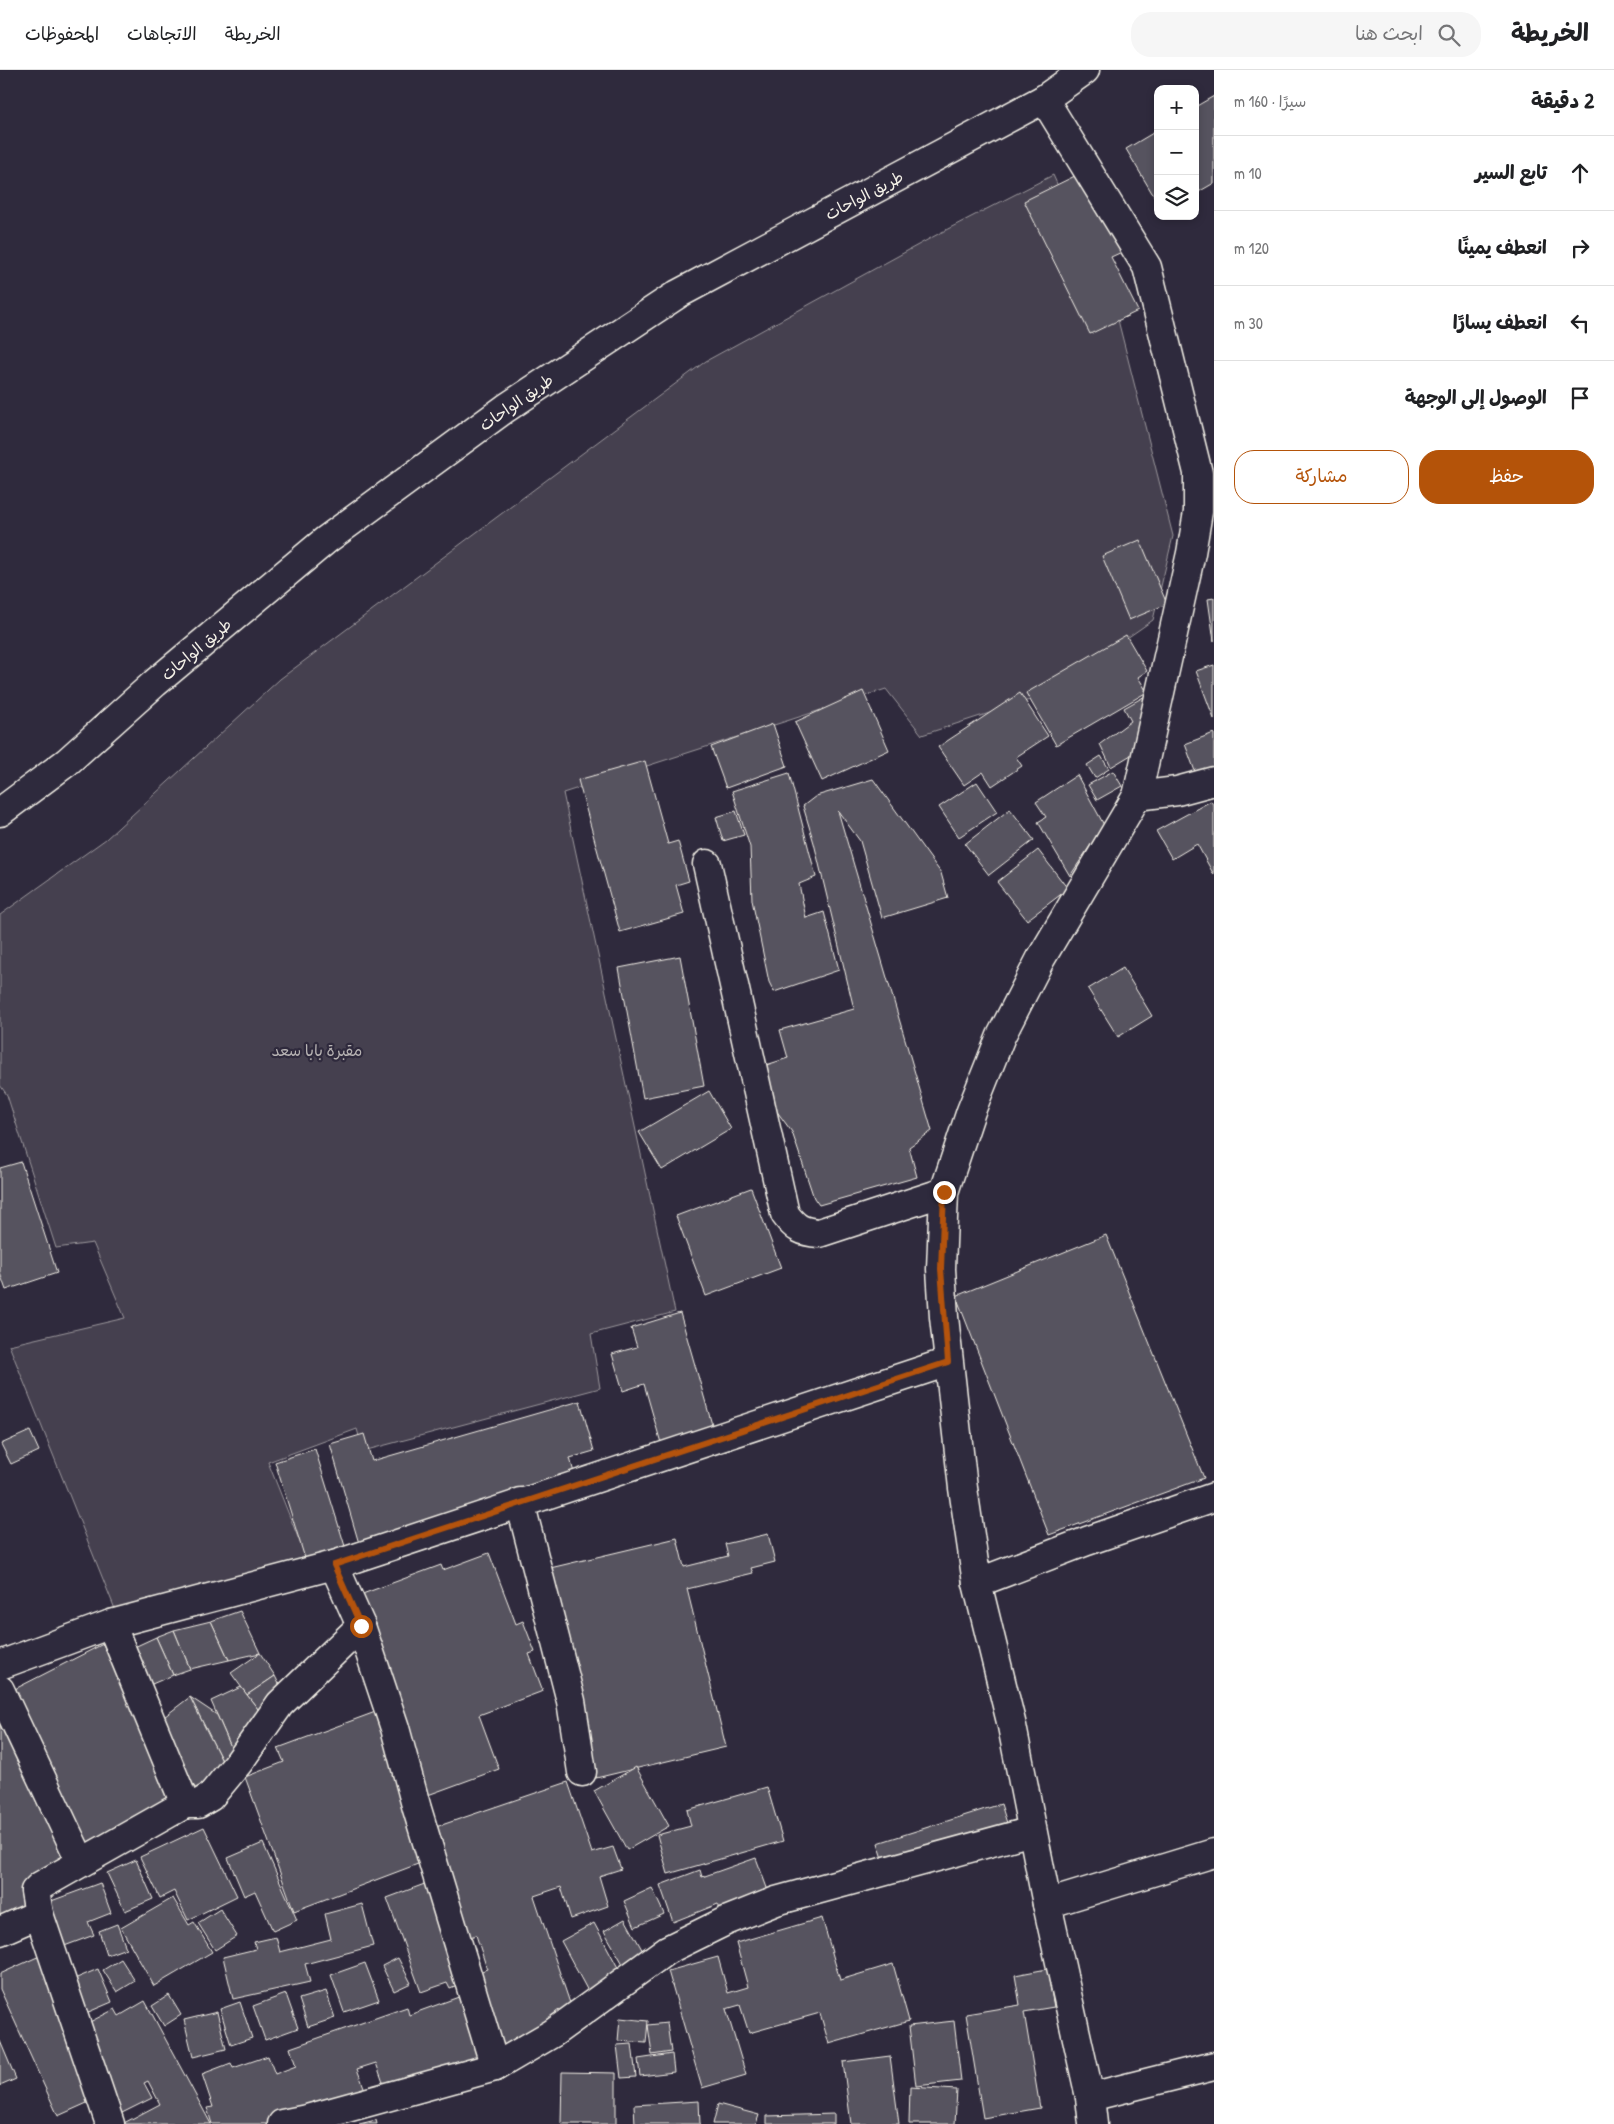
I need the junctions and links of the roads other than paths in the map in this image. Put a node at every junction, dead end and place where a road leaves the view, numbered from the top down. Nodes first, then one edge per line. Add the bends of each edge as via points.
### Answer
1 (1085, 70) edge
2 (1044, 100) junction
3 (1214, 781) edge
4 (1137, 796) junction
5 (0, 812) edge
6 (707, 864) dead end
7 (944, 1192) junction
8 (948, 1362) junction
9 (1214, 1497) edge
10 (520, 1502) junction
11 (334, 1565) junction
12 (977, 1583) junction
13 (111, 1624) junction
14 (361, 1626) junction
15 (0, 1665) edge
16 (0, 1690) edge
17 (582, 1772) dead end
18 (185, 1804) junction
19 (1032, 1831) junction
20 (1214, 1853) edge
21 (82, 1862) junction
22 (1047, 1904) junction
23 (39, 1914) junction
24 (0, 1931) edge
25 (1214, 2066) edge
26 (495, 2067) junction
27 (1090, 2097) junction
28 (110, 2124) edge
29 (282, 2124) edge
30 (1093, 2124) edge

1 - 2 street, طريق الواحات
2 - 4 street via 1147,267 1198,474 1198,512 1191,553
2 - 5 street, طريق الواحات via 678,294 506,408 326,540 155,683 67,762
3 - 4 street via 1177,791
4 - 7 street via 1040,960 1001,1036
6 - 7 street via 785,1214 794,1226 805,1232 819,1233
7 - 8 street via 941,1269
8 - 10 street
8 - 12 street
9 - 12 street
10 - 11 street
10 - 17 street via 571,1701
11 - 13 street
11 - 14 street
12 - 19 street via 1012,1726
13 - 15 street
13 - 18 street
14 - 18 street via 280,1704 210,1797 198,1804
14 - 26 street via 395,1728
16 - 21 street
18 - 21 street
19 - 22 street
19 - 26 street via 776,1901 726,1921 667,1950 553,2033
20 - 22 street
21 - 23 street via 37,1888 35,1895
22 - 27 street
23 - 24 street
23 - 28 street
25 - 27 street
26 - 29 street via 308,2120
27 - 30 street

